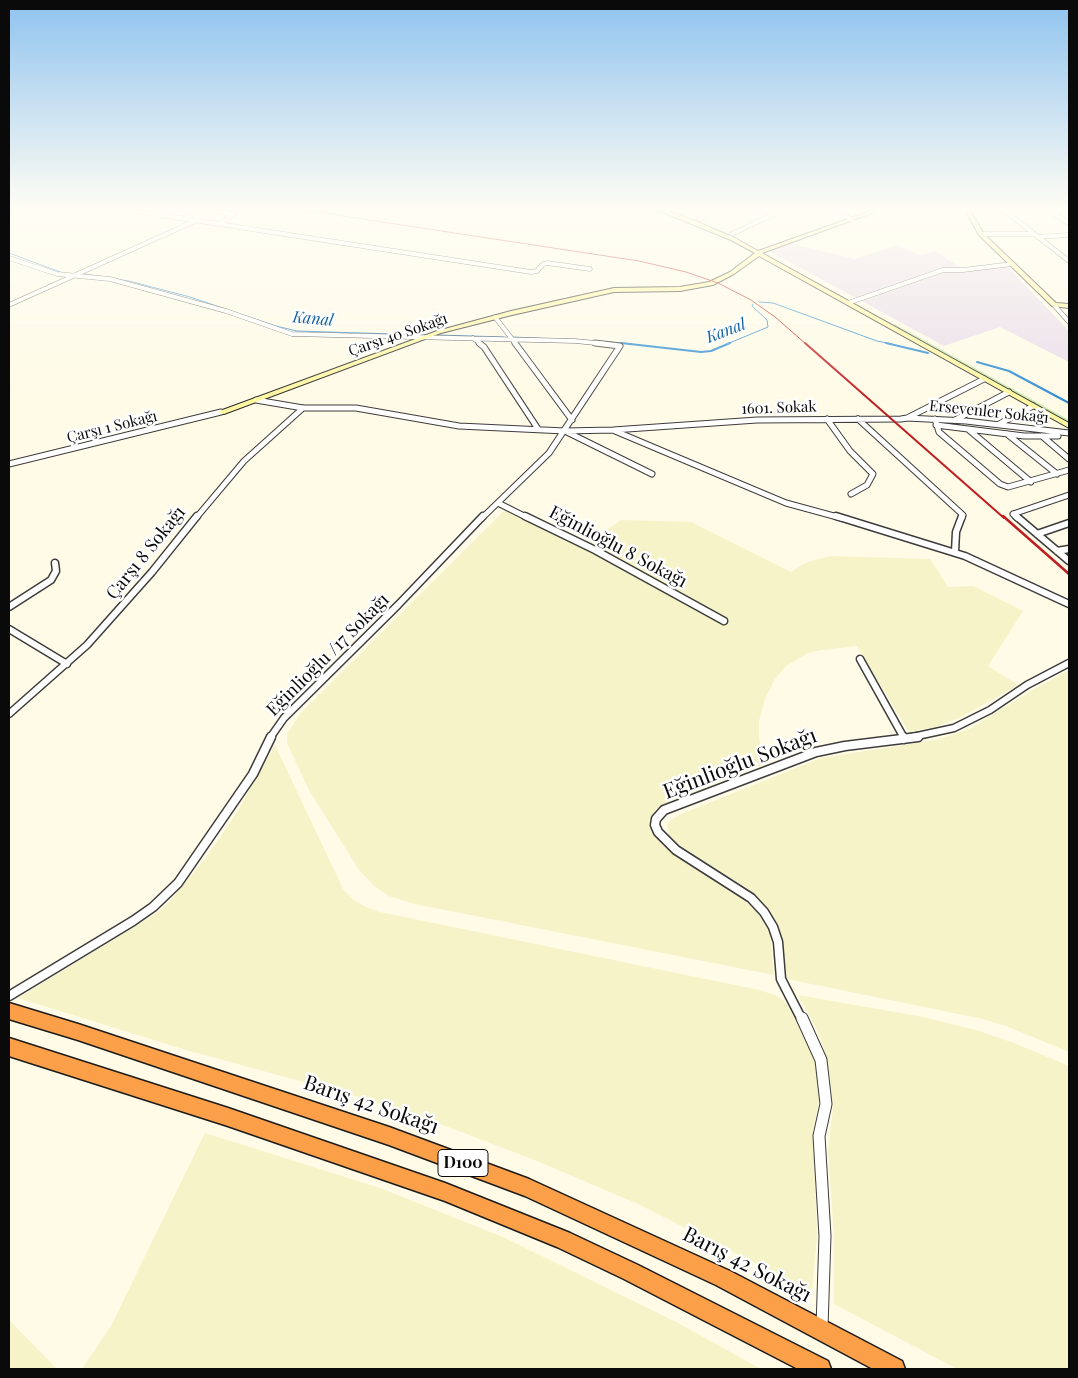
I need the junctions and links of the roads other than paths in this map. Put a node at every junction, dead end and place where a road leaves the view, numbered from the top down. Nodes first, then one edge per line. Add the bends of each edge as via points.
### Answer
1 (52, 272) edge
2 (85, 272) edge
3 (733, 272) edge
4 (798, 272) edge
5 (936, 272) edge
6 (1021, 272) edge
7 (77, 276) junction
8 (851, 301) junction
9 (9, 305) edge
10 (1054, 305) junction
11 (1069, 306) edge
12 (495, 317) junction
13 (1069, 322) edge
14 (426, 338) junction
15 (473, 338) junction
16 (510, 339) junction
17 (984, 379) junction
18 (1009, 392) junction
19 (256, 400) junction
20 (1033, 406) junction
21 (303, 408) junction
22 (221, 412) joint
23 (907, 418) junction
24 (827, 419) junction
25 (858, 419) junction
26 (935, 419) junction
27 (1069, 419) edge
28 (572, 420) junction
29 (955, 420) junction
30 (999, 424) junction
31 (936, 425) junction
32 (1069, 426) edge
33 (538, 429) junction
34 (969, 429) junction
35 (613, 430) junction
36 (565, 431) junction
37 (1069, 433) edge
38 (1006, 434) junction
39 (1042, 436) junction
40 (1069, 437) edge
41 (1069, 458) edge
42 (9, 464) edge
43 (1069, 470) edge
44 (652, 474) dead end
45 (1057, 474) junction
46 (1031, 482) junction
47 (851, 494) dead end
48 (1069, 495) edge
49 (498, 503) junction
50 (1069, 523) edge
51 (1037, 534) junction
52 (1069, 549) edge
53 (1058, 551) junction
54 (955, 552) junction
55 (1069, 561) edge
56 (55, 563) dead end
57 (1069, 604) edge
58 (9, 607) edge
59 (724, 620) dead end
60 (9, 629) edge
61 (860, 659) dead end
62 (1069, 663) edge
63 (67, 664) junction
64 (9, 714) edge
65 (904, 739) junction
66 (9, 996) edge
67 (9, 1011) edge
68 (9, 1047) edge
69 (822, 1329) junction
70 (820, 1369) edge
71 (894, 1369) edge

1 - 7 street
2 - 7 street
3 - 12 street, Çarşı 40 Sokağı via 707,285 680,290 614,290
4 - 8 street
5 - 8 street
6 - 10 street
7 - 9 street
7 - 14 street via 119,282 226,311 292,334
8 - 17 street
8 - 27 street
10 - 11 street
10 - 13 street
12 - 14 street, Çarşı 40 Sokağı
12 - 16 street
14 - 15 street
14 - 19 street, Çarşı 40 Sokağı
15 - 16 street
15 - 33 street via 484,348
16 - 28 street
16 - 28 street, Eğinlioğlu /17 Sokağı via 620,346
17 - 18 street
17 - 23 street, 1601. Sokak
18 - 20 street
18 - 29 street
19 - 21 street, 1601. Sokak
19 - 22 street, Çarşı 40 Sokağı
20 - 30 street
20 - 32 street
21 - 33 street, 1601. Sokak via 349,407 454,425
21 - 63 street, Çarşı 8 Sokağı via 232,475 114,616
22 - 42 street, Çarşı 1 Sokağı
23 - 25 street, 1601. Sokak
23 - 26 street, Ersevenler Sokağı
24 - 25 street, 1601. Sokak
24 - 35 street, 1601. Sokak via 757,420
24 - 47 street via 850,451 873,474 867,485
25 - 54 street via 963,515 956,532
26 - 29 street, Ersevenler Sokağı
26 - 31 street
28 - 36 street, Eğinlioğlu /17 Sokağı
29 - 30 street, Ersevenler Sokağı
30 - 37 street, Ersevenler Sokağı
31 - 34 street
31 - 46 street via 939,432 1000,484 1010,488
33 - 36 street, 1601. Sokak
34 - 38 street
34 - 46 street
35 - 36 street, 1601. Sokak
35 - 54 street via 786,503
36 - 44 street
36 - 49 street, Eğinlioğlu /17 Sokağı via 538,465
38 - 39 street
38 - 45 street
39 - 40 street
39 - 41 street
43 - 45 street
45 - 46 street
48 - 51 street via 1013,514
49 - 59 street, Eğinlioğlu 8 Sokağı via 595,550
49 - 66 street, Eğinlioğlu /17 Sokağı via 284,718 271,736 253,774 187,872 167,895 133,921
50 - 51 street
51 - 53 street
52 - 53 street
53 - 55 street
54 - 57 street
56 - 58 street via 56,571 51,580
60 - 63 street
61 - 65 street
62 - 65 street, Eğinlioğlu Sokağı via 954,728
63 - 64 street, Çarşı 8 Sokağı
65 - 69 street, Eğinlioğlu Sokağı via 816,752 664,810 655,825 676,850 751,898 764,912 778,942 781,979 821,1060 826,1104 819,1136 825,1236
67 - 69 highway, Barış 42 Sokağı / D100 via 372,1130 528,1188 723,1278
68 - 70 highway, D100 via 228,1117 445,1192 563,1240 631,1272
69 - 71 highway, Barış 42 Sokağı / D100

